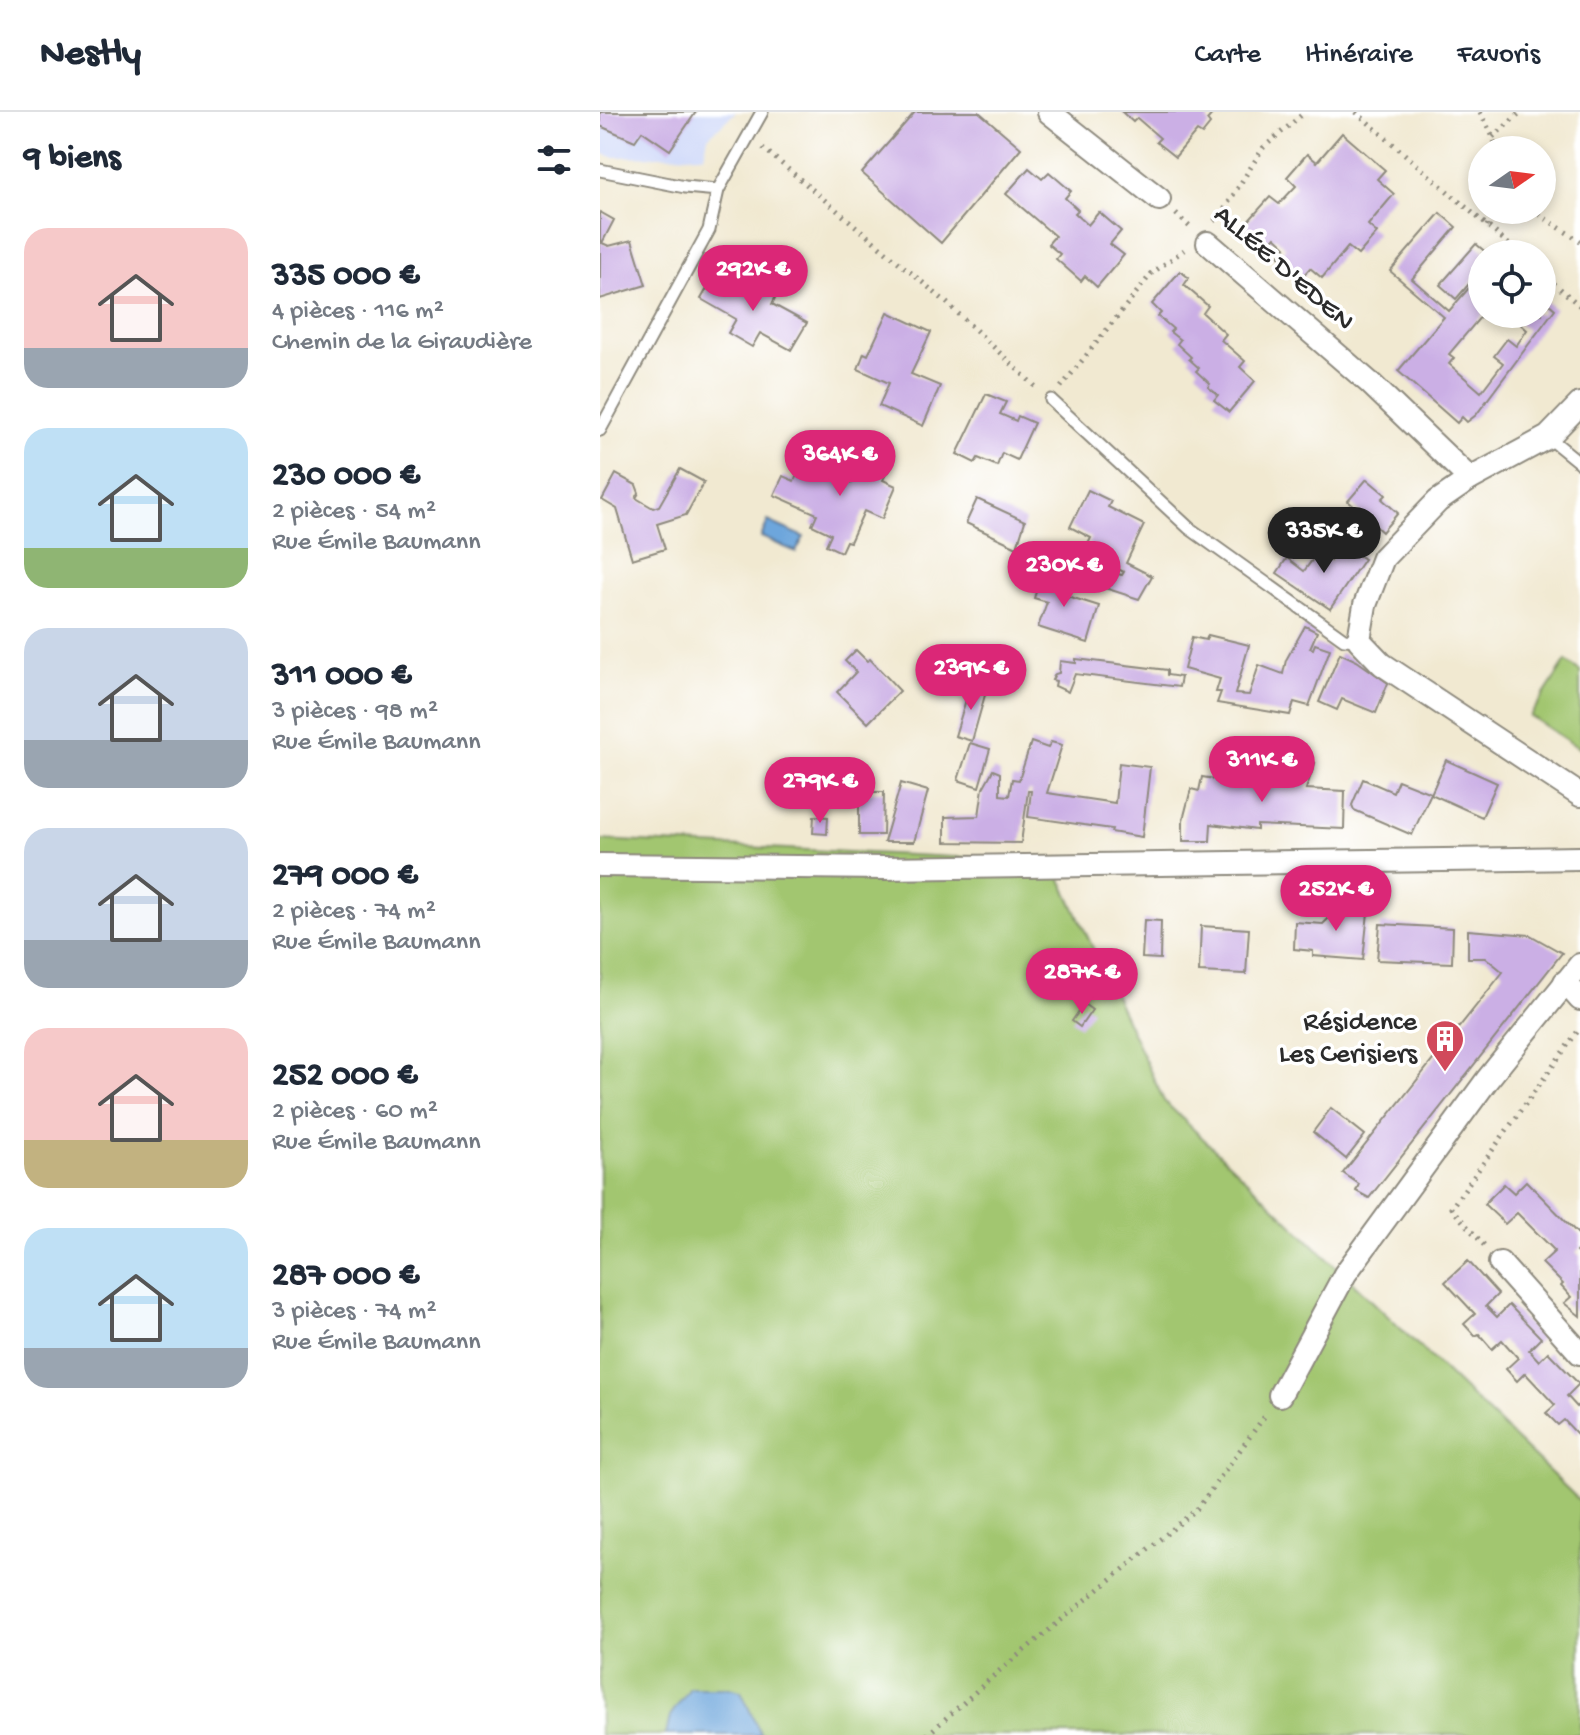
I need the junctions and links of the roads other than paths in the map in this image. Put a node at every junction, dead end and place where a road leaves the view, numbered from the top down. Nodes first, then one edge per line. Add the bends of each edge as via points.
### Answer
1 (762, 112) edge
2 (1059, 115) edge
3 (600, 170) edge
4 (718, 190) junction
5 (1159, 199) road end
6 (1203, 238) road end
7 (1051, 400) road end
8 (1580, 404) edge
9 (600, 430) edge
10 (1548, 437) junction
11 (1580, 463) edge
12 (1470, 479) junction
13 (1359, 640) junction
14 (1580, 795) edge
15 (1580, 858) edge
16 (600, 865) edge
17 (1580, 965) edge
18 (1572, 991) edge
19 (1500, 1263) road end
20 (1580, 1353) edge
21 (1280, 1395) road end

1 - 4 lane
2 - 5 street
3 - 4 lane
4 - 9 lane via 709,230
6 - 12 street, ALLÉE D'EDEN via 1371,384
7 - 13 lane via 1189,528 1344,639
8 - 10 street
10 - 11 lane
10 - 12 street
12 - 13 street via 1438,501 1383,558 1365,605
13 - 14 street via 1382,664
15 - 16 street via 884,868
17 - 18 street
18 - 21 street via 1487,1080 1345,1274
19 - 20 street

